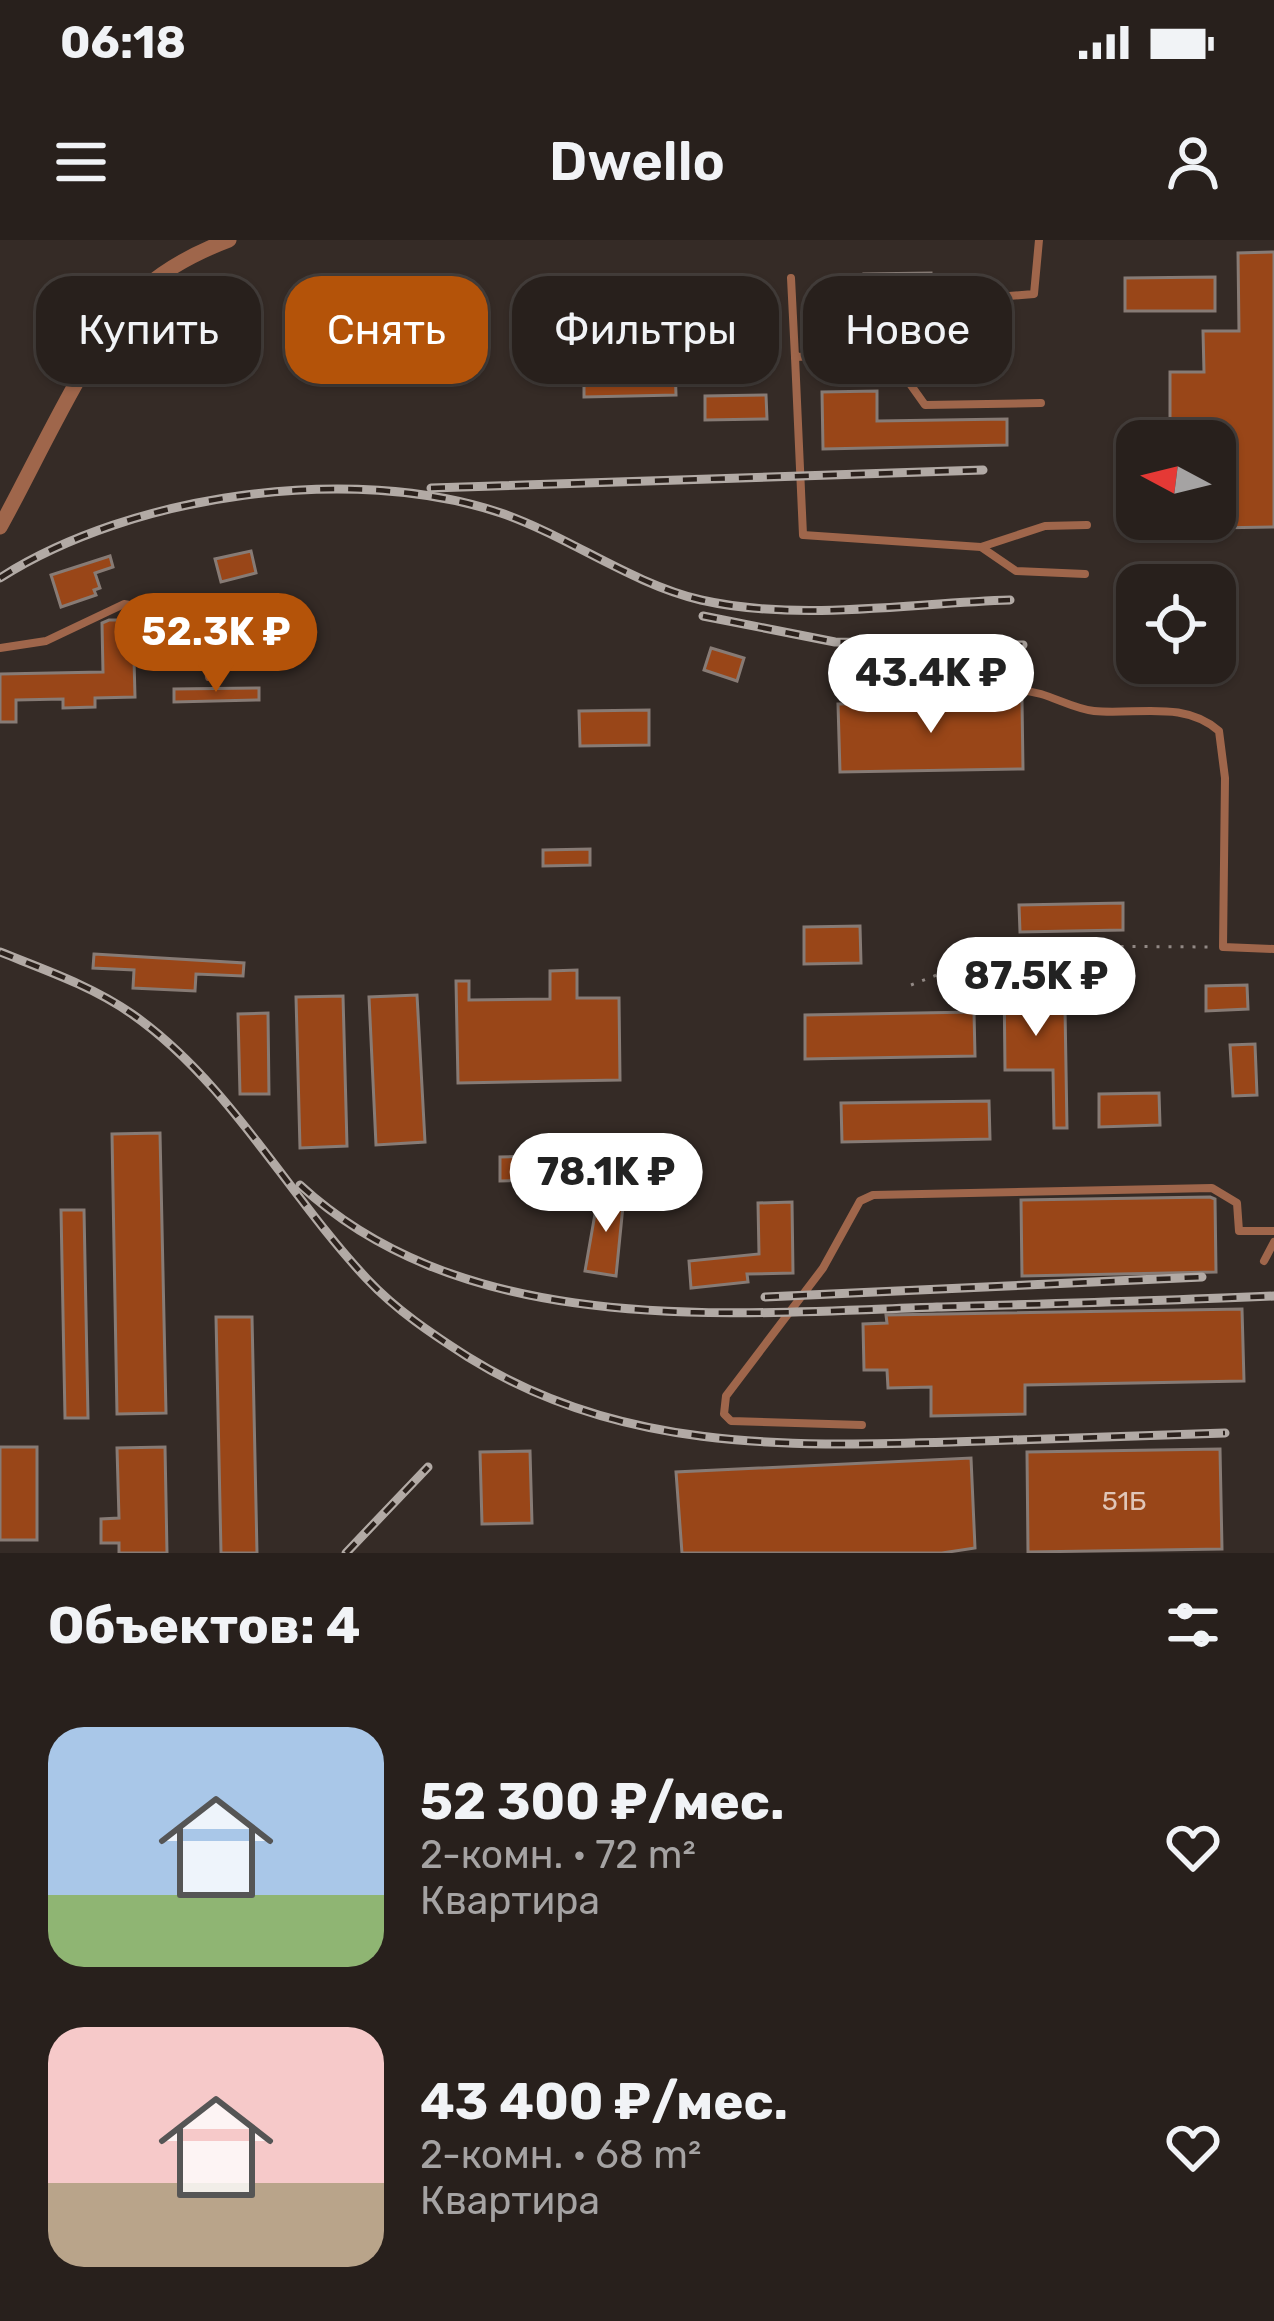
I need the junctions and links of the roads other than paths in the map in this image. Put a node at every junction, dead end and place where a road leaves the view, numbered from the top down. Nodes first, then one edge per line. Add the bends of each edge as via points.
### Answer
1 (229, 240) edge
2 (1039, 240) edge
3 (791, 278) dead end
4 (1012, 296) edge
5 (795, 357) junction
6 (803, 357) edge
7 (910, 384) edge
8 (1041, 403) dead end
9 (1087, 525) dead end
10 (0, 527) edge
11 (981, 547) junction
12 (1085, 574) dead end
13 (0, 649) edge
14 (209, 677) dead end
15 (929, 690) dead end
16 (1274, 949) edge
17 (1274, 1231) edge
18 (1274, 1242) edge
19 (1264, 1261) dead end
20 (862, 1425) dead end

1 - 10 street via 196,252 139,292 111,327
2 - 4 lane via 1034,294
3 - 5 lane
5 - 6 lane
5 - 11 lane via 803,535
7 - 8 lane via 925,405
9 - 11 lane via 1045,526
11 - 12 lane via 1016,571
13 - 14 lane via 46,641 124,604 197,631
15 - 16 lane via 995,687 1090,711 1204,718 1219,731 1225,778 1223,947
17 - 20 lane via 1239,1231 1237,1203 1212,1188 860,1201 823,1268 726,1396 724,1414 731,1421
18 - 19 lane

